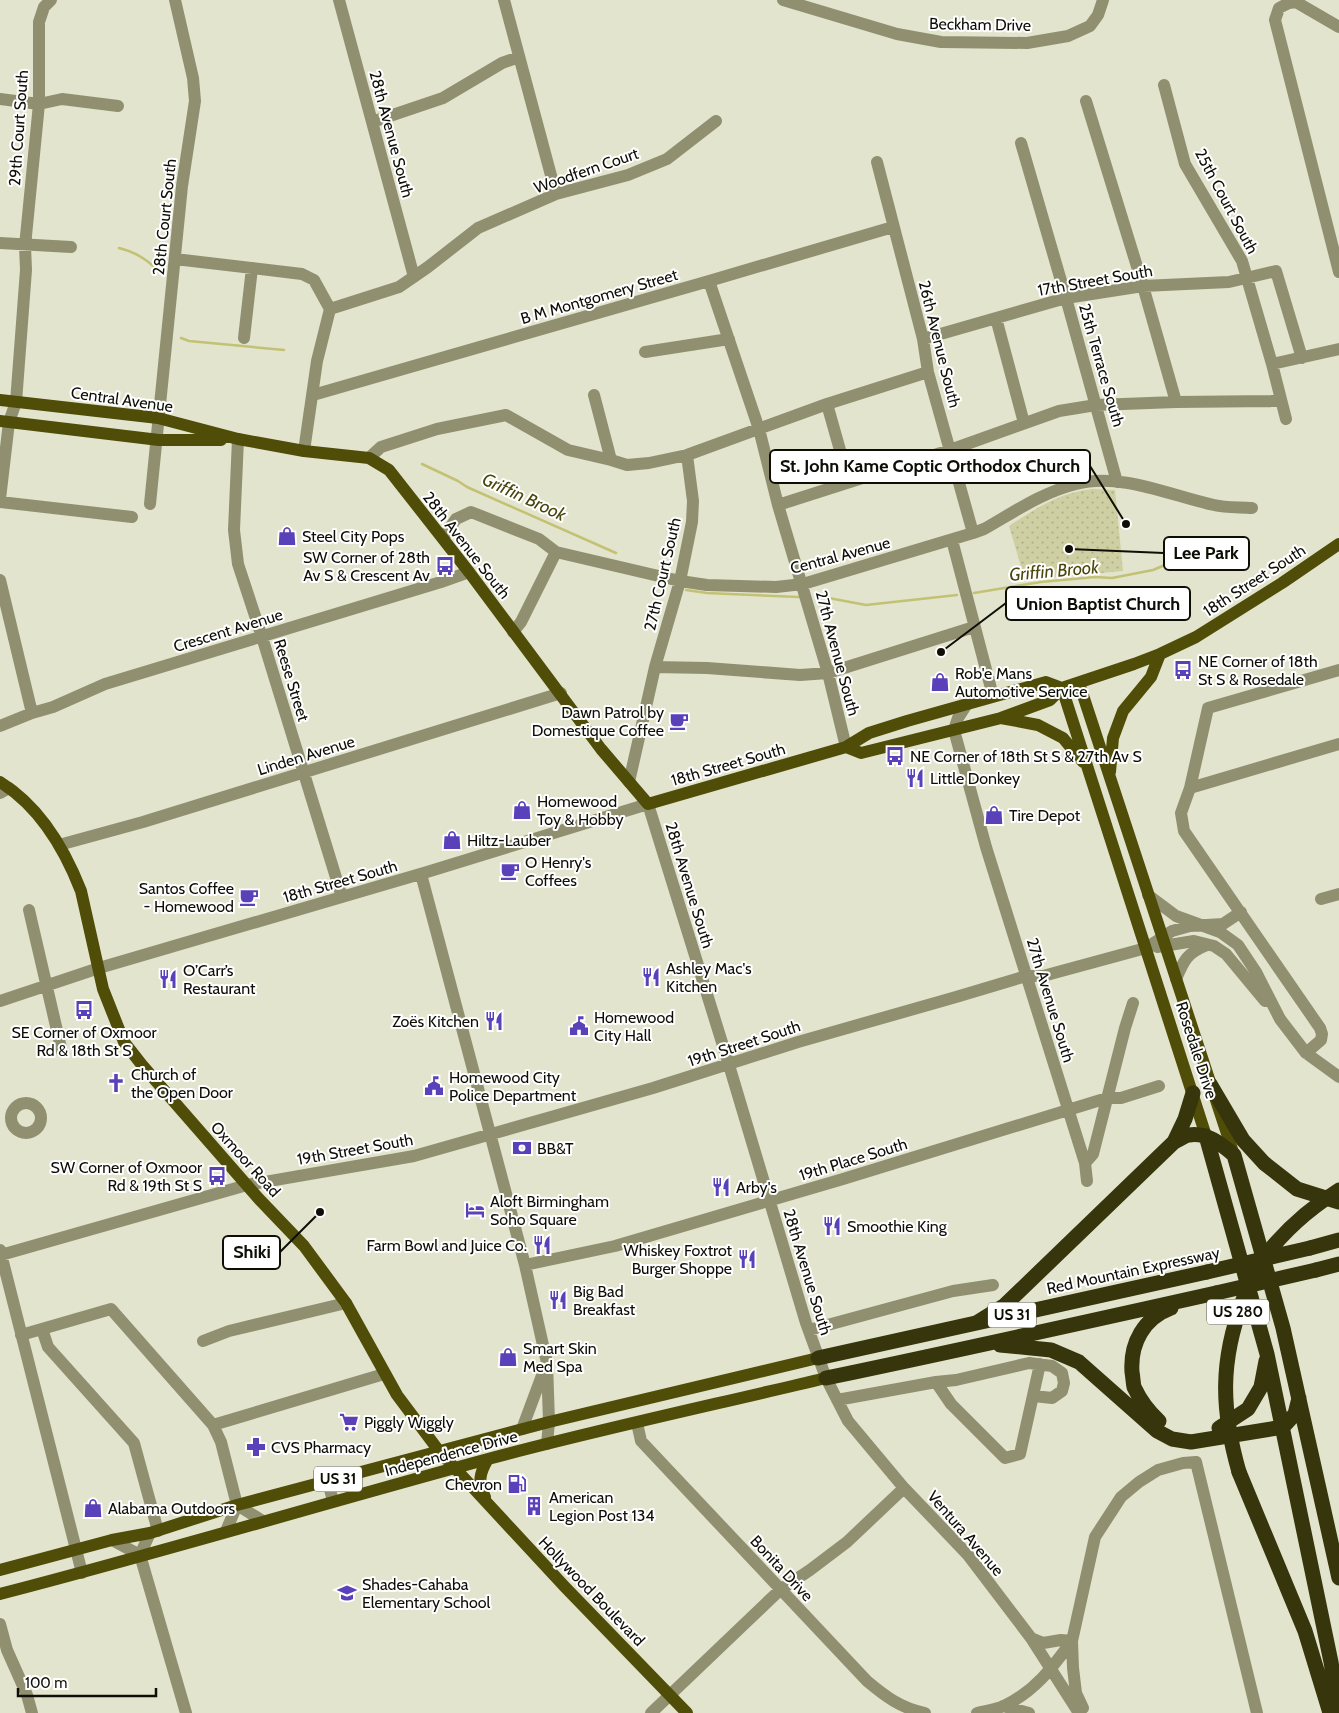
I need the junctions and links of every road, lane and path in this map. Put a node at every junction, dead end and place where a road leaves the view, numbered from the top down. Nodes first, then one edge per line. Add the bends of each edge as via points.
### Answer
1 (51, 0) edge
2 (175, 0) edge
3 (338, 0) edge
4 (504, 0) edge
5 (783, 0) edge
6 (1103, 0) edge
7 (1339, 27) edge
8 (519, 57) junction
9 (1164, 85) dead end
10 (0, 99) edge
11 (1086, 101) dead end
12 (39, 104) junction
13 (118, 106) dead end
14 (372, 122) junction
15 (716, 122) dead end
16 (1021, 143) dead end
17 (877, 162) dead end
18 (556, 194) junction
19 (893, 226) junction
20 (0, 243) edge
21 (25, 246) junction
22 (71, 247) dead end
23 (175, 259) junction
24 (252, 268) junction
25 (1339, 272) edge
26 (414, 277) junction
27 (1248, 278) junction
28 (709, 282) junction
29 (1143, 286) junction
30 (1066, 298) junction
31 (330, 310) junction
32 (996, 318) junction
33 (244, 338) dead end
34 (923, 339) junction
35 (729, 340) junction
36 (1339, 349) edge
37 (645, 352) dead end
38 (1302, 358) junction
39 (1272, 364) junction
40 (928, 372) junction
41 (313, 395) junction
42 (594, 395) dead end
43 (0, 400) edge
44 (1281, 401) junction
45 (16, 402) junction
46 (1176, 402) junction
47 (827, 404) junction
48 (1096, 405) junction
49 (158, 418) junction
50 (1286, 419) dead end
51 (4, 421) edge
52 (1024, 423) junction
53 (759, 429) junction
54 (156, 440) junction
55 (238, 440) junction
56 (950, 450) junction
57 (304, 451) junction
58 (687, 455) junction
59 (369, 458) junction
60 (611, 460) junction
61 (389, 470) joint
62 (849, 482) junction
63 (1117, 482) junction
64 (0, 501) edge
65 (150, 504) dead end
66 (778, 505) junction
67 (1252, 508) dead end
68 (132, 517) dead end
69 (973, 533) junction
70 (443, 538) junction
71 (952, 540) junction
72 (1339, 544) edge
73 (556, 552) junction
74 (469, 572) junction
75 (0, 580) edge
76 (680, 581) junction
77 (803, 584) junction
78 (974, 627) junction
79 (513, 632) junction
80 (262, 637) junction
81 (1160, 654) junction
82 (656, 667) junction
83 (1339, 670) edge
84 (828, 673) junction
85 (1079, 683) junction
86 (1062, 688) junction
87 (561, 693) junction
88 (994, 696) junction
89 (967, 704) junction
90 (32, 713) junction
91 (1001, 718) junction
92 (0, 726) edge
93 (954, 730) junction
94 (1339, 744) edge
95 (846, 747) junction
96 (1087, 766) junction
97 (303, 773) junction
98 (1109, 777) junction
99 (629, 782) junction
100 (3, 788) edge
101 (1190, 788) junction
102 (648, 804) junction
103 (59, 845) junction
104 (421, 874) junction
105 (1339, 894) edge
106 (1148, 895) junction
107 (342, 897) junction
108 (1321, 898) dead end
109 (28, 910) dead end
110 (1241, 912) junction
111 (1203, 926) junction
112 (1164, 942) junction
113 (1207, 945) junction
114 (1146, 948) junction
115 (99, 968) junction
116 (1026, 976) junction
117 (1176, 979) junction
118 (47, 985) junction
119 (0, 1001) edge
120 (1134, 1003) dead end
121 (1280, 1019) junction
122 (62, 1052) dead end
123 (1306, 1053) junction
124 (729, 1065) junction
125 (1339, 1077) edge
126 (1210, 1084) junction
127 (1159, 1086) dead end
128 (1193, 1093) junction
129 (1107, 1098) junction
130 (1068, 1111) junction
131 (490, 1133) junction
132 (1206, 1136) junction
133 (1174, 1142) junction
134 (1234, 1155) junction
135 (1085, 1163) junction
136 (1086, 1181) dead end
137 (247, 1185) junction
138 (1339, 1190) edge
139 (769, 1201) junction
140 (1339, 1202) edge
141 (1339, 1240) edge
142 (1, 1253) edge
143 (1339, 1264) edge
144 (525, 1265) junction
145 (993, 1285) dead end
146 (1209, 1294) junction
147 (346, 1303) junction
148 (976, 1323) junction
149 (42, 1329) junction
150 (808, 1330) junction
151 (21, 1335) junction
152 (203, 1341) dead end
153 (989, 1344) junction
154 (1267, 1354) junction
155 (818, 1358) junction
156 (547, 1364) junction
157 (1040, 1364) junction
158 (384, 1374) junction
159 (826, 1378) junction
160 (936, 1382) junction
161 (1034, 1396) junction
162 (1299, 1398) junction
163 (837, 1400) junction
164 (549, 1422) junction
165 (637, 1423) junction
166 (213, 1425) junction
167 (1283, 1427) junction
168 (522, 1429) junction
169 (547, 1444) junction
170 (439, 1451) junction
171 (488, 1459) junction
172 (455, 1468) junction
173 (328, 1482) junction
174 (904, 1488) junction
175 (333, 1501) junction
176 (237, 1506) junction
177 (490, 1506) junction
178 (263, 1521) junction
179 (1339, 1525) edge
180 (154, 1532) junction
181 (226, 1532) junction
182 (112, 1540) junction
183 (1339, 1544) edge
184 (76, 1549) junction
185 (140, 1555) junction
186 (0, 1570) edge
187 (82, 1573) junction
188 (1339, 1578) edge
189 (780, 1590) junction
190 (0, 1594) edge
191 (0, 1624) edge
192 (1031, 1638) junction
193 (1072, 1641) junction
194 (1051, 1670) junction
195 (670, 1695) junction
196 (1003, 1706) junction
197 (1339, 1710) edge
198 (32, 1713) edge
199 (186, 1713) edge
200 (651, 1713) edge
201 (687, 1713) edge
202 (925, 1713) edge
203 (977, 1713) edge
204 (1029, 1713) edge
205 (1079, 1713) edge
206 (1085, 1713) edge
207 (1257, 1713) edge
208 (1330, 1713) edge

1 - 12 street, 29th Court South via 44,7 39,22
2 - 23 street, 28th Court South via 193,78 195,101
3 - 14 street, 28th Avenue South
4 - 8 street
5 - 6 street, Beckham Drive via 897,34 941,42 1028,43 1068,36 1090,26
7 - 25 street via 1296,2 1279,8 1275,20
8 - 14 street via 502,63 443,98
8 - 18 street
9 - 27 street, 25th Court South via 1185,164 1242,261
10 - 12 street
11 - 29 street
12 - 13 street via 62,99
12 - 21 street, 29th Court South
14 - 26 street, 28th Avenue South
15 - 18 street, Woodfern Court via 667,159 628,175
16 - 30 street, 25th Terrace South
17 - 19 street, 26th Avenue South
18 - 26 street, Woodfern Court via 478,228
19 - 28 street, B M Montgomery Street
19 - 34 street, 26th Avenue South
20 - 21 street
21 - 22 street
21 - 45 street, 29th Court South
23 - 24 street
23 - 49 street, 28th Court South
24 - 31 street via 302,274 314,280
24 - 33 street
26 - 31 street, Woodfern Court via 399,287
27 - 29 street, 17th Street South via 1229,282
27 - 38 street, 17th Street South via 1276,271
27 - 39 street, 25th Court South
28 - 35 street, 27th Avenue South
28 - 41 street, B M Montgomery Street
29 - 30 street, 17th Street South
29 - 46 street
30 - 32 street, 17th Street South
30 - 48 street, 25th Terrace South
31 - 41 street via 317,361
32 - 34 street, 17th Street South
32 - 52 street
34 - 40 street, 26th Avenue South
35 - 37 street
35 - 53 street, 27th Avenue South
36 - 38 street
38 - 39 street
39 - 44 street, 25th Court South
40 - 47 street
40 - 56 street, 26th Avenue South
41 - 57 street
42 - 60 street
43 - 45 main road, Central Avenue
44 - 46 street
44 - 50 street, 25th Court South
45 - 49 main road, Central Avenue
45 - 51 street, 29th Court South
46 - 48 street
47 - 53 street
47 - 62 street
48 - 52 street via 1059,411
48 - 63 street, 25th Terrace South
49 - 54 street, 28th Court South
49 - 55 main road, Central Avenue
51 - 54 main road, Central Avenue
51 - 64 street, 29th Court South
52 - 56 street
53 - 58 street
53 - 66 street, 27th Avenue South
54 - 55 main road, Central Avenue
54 - 65 street, 28th Court South
55 - 57 main road, Central Avenue
55 - 80 street, Reese Street via 234,522 236,552
56 - 62 street
56 - 69 street, 26th Avenue South
57 - 59 main road, Central Avenue
58 - 60 street via 627,465
58 - 76 street, 27th Court South via 692,522
59 - 60 street via 381,447 437,429 506,415 568,450
59 - 61 main road, Central Avenue
61 - 70 main road, 28th Avenue South
62 - 66 street
63 - 67 street, Central Avenue via 1216,506
63 - 69 street, Central Avenue via 1077,483 1050,492
64 - 68 street
66 - 77 street, 27th Avenue South
69 - 71 street, Central Avenue
70 - 73 street, Central Avenue via 456,520 471,512 539,539
70 - 74 main road, 28th Avenue South
71 - 77 street, Central Avenue
71 - 78 street
72 - 81 main road, 18th Street South via 1196,637
73 - 76 street, Central Avenue
73 - 79 street
74 - 79 main road, 28th Avenue South
74 - 80 street, Crescent Avenue
75 - 90 street
76 - 77 street, Central Avenue via 776,587
76 - 82 street, 27th Court South
77 - 84 street, 27th Avenue South
78 - 84 street
78 - 88 street
79 - 87 main road, 28th Avenue South
80 - 90 street, Crescent Avenue via 105,684 53,708
80 - 97 street, Reese Street
81 - 85 main road, 18th Street South
81 - 98 main road via 1151,677 1123,711 1113,738
82 - 84 street via 800,675
82 - 99 street, 27th Court South
83 - 101 street via 1208,708
84 - 95 street, 27th Avenue South
85 - 86 main road, 18th Street South
85 - 98 main road, Rosedale Drive
86 - 88 main road, 18th Street South via 1046,682
86 - 91 main road via 1050,700
86 - 96 main road, Rosedale Drive
87 - 97 street, Linden Avenue
87 - 99 main road, 28th Avenue South
88 - 89 main road, 18th Street South
89 - 93 street
89 - 95 main road, 18th Street South via 869,733
90 - 92 street, Crescent Avenue
91 - 93 main road
91 - 96 main road via 1038,725 1063,738
93 - 95 main road via 861,753
93 - 116 street, 27th Avenue South
94 - 101 street
95 - 102 main road, 18th Street South
96 - 114 main road, Rosedale Drive
97 - 103 street, Linden Avenue
97 - 107 street, Reese Street
98 - 106 main road, Rosedale Drive
99 - 102 main road, 28th Avenue South
100 - 103 main road, Oxmoor Road via 41,819
101 - 110 street via 1181,813 1184,831
102 - 104 street, 18th Street South
102 - 124 street, 28th Avenue South
103 - 115 main road, Oxmoor Road via 81,891
104 - 107 street, 18th Street South
104 - 131 street
105 - 108 street
106 - 111 street via 1176,916
106 - 112 main road, Rosedale Drive
107 - 115 street, 18th Street South
109 - 118 street
110 - 111 street via 1223,924
110 - 123 street via 1320,1028 1321,1040
111 - 112 street via 1172,931
111 - 121 street via 1230,938 1242,950
112 - 113 street via 1194,941
112 - 114 street, 19th Street South
112 - 117 main road, Rosedale Drive
113 - 117 street via 1193,950 1183,961
113 - 121 street via 1226,954
114 - 116 street, 19th Street South via 1043,976
114 - 128 main road, Rosedale Drive
115 - 118 street, 18th Street South
115 - 137 main road, Oxmoor Road via 103,989 124,1042
116 - 124 street, 19th Street South
116 - 130 street, 27th Avenue South
117 - 126 main road, Rosedale Drive
118 - 119 street, 18th Street South
118 - 122 street
120 - 129 street
121 - 123 street
123 - 125 street
124 - 131 street, 19th Street South via 573,1112
124 - 139 street, 28th Avenue South
126 - 134 main road, Rosedale Drive
126 - 140 highway via 1243,1140 1264,1163 1297,1189
127 - 129 street, 19th Place South via 1121,1098
128 - 132 main road, Rosedale Drive
128 - 133 highway
129 - 130 street, 19th Place South
129 - 135 street via 1093,1154
130 - 135 street, 27th Avenue South
130 - 139 street, 19th Place South
131 - 137 street, 19th Street South via 414,1156
131 - 144 street
132 - 133 highway via 1189,1135
132 - 134 highway
132 - 154 highway, Rosedale Drive
133 - 148 highway via 1005,1305
134 - 162 highway, Rosedale Drive via 1283,1328
135 - 136 street, 27th Avenue South
137 - 142 street, 19th Street South
137 - 147 main road, Oxmoor Road via 304,1246
138 - 208 highway, US 280, bridge via 1301,1216 1277,1240 1254,1271 1236,1320 1225,1371 1226,1413 1239,1472 1305,1631
139 - 144 street, 19th Place South via 615,1246
139 - 150 street, 28th Avenue South
141 - 148 highway, Red Mountain Expressway / US 31, bridge
142 - 151 street
143 - 146 highway, US 31, bridge
144 - 156 street
145 - 150 street via 953,1291
146 - 153 highway, US 31
146 - 154 highway via 1160,1312 1149,1320 1139,1335 1131,1358 1134,1386 1148,1412 1172,1429 1210,1432 1222,1427 1248,1409 1261,1387
147 - 152 street via 229,1331
147 - 158 main road, Oxmoor Road
148 - 155 highway, Red Mountain Expressway / US 31
149 - 151 street
149 - 166 street via 111,1308
149 - 180 street via 48,1347 134,1443
150 - 155 street, 28th Avenue South
151 - 184 street
153 - 159 highway, US 31
153 - 167 highway via 1048,1349 1079,1362 1157,1431 1172,1439 1191,1442
154 - 167 highway, Rosedale Drive
155 - 159 street, 28th Avenue South
155 - 164 main road, Independence Drive / US 31
156 - 164 street
156 - 168 street
157 - 160 street via 1029,1363
157 - 161 street
157 - 161 street via 1052,1366 1062,1373 1064,1383 1062,1391 1052,1398
158 - 166 street
158 - 170 main road, Oxmoor Road
159 - 163 street, Ventura Avenue
159 - 165 main road, Independence Drive / US 31
160 - 161 street via 951,1404 1005,1458 1020,1454
160 - 163 street
162 - 167 highway via 1295,1414
162 - 188 highway, Rosedale Drive
163 - 174 street, Ventura Avenue via 848,1421
164 - 168 main road, Independence Drive / US 31
164 - 169 street
165 - 169 main road, Independence Drive / US 31
165 - 189 street, Bonita Drive via 641,1441
166 - 176 street via 221,1442
167 - 197 highway, Rosedale Drive
168 - 170 main road, Independence Drive / US 31
169 - 171 main road, Independence Drive / US 31
170 - 172 main road, Oxmoor Road
170 - 173 main road, Independence Drive / US 31
171 - 172 main road, Independence Drive / US 31
171 - 177 main road via 482,1469 480,1486
172 - 175 main road, Independence Drive / US 31
172 - 177 main road, Hollywood Boulevard
173 - 175 street
173 - 176 main road, Independence Drive / US 31
174 - 189 street via 847,1542
174 - 192 street, Ventura Avenue via 968,1554
175 - 178 main road, Independence Drive / US 31
176 - 178 street
176 - 180 main road, Independence Drive / US 31
176 - 181 street
177 - 195 main road, Hollywood Boulevard
178 - 181 main road, Independence Drive / US 31
179 - 183 highway
180 - 182 main road, Independence Drive / US 31
180 - 185 street
181 - 185 main road, Independence Drive / US 31
182 - 184 main road, Independence Drive / US 31
182 - 185 street
184 - 186 main road, Independence Drive / US 31
184 - 187 street
185 - 187 main road, Independence Drive / US 31
185 - 199 street
187 - 190 main road, Independence Drive / US 31
189 - 195 street
189 - 202 street, Bonita Drive via 888,1699
191 - 198 street
192 - 193 street via 1043,1643
192 - 194 street, Ventura Avenue
193 - 194 street
193 - 206 street via 1076,1693
193 - 207 street via 1095,1538 1121,1497 1158,1470 1196,1462
194 - 196 street via 1031,1690
194 - 205 street, Ventura Avenue
195 - 200 street
195 - 201 main road, Hollywood Boulevard
196 - 203 street
196 - 204 street

